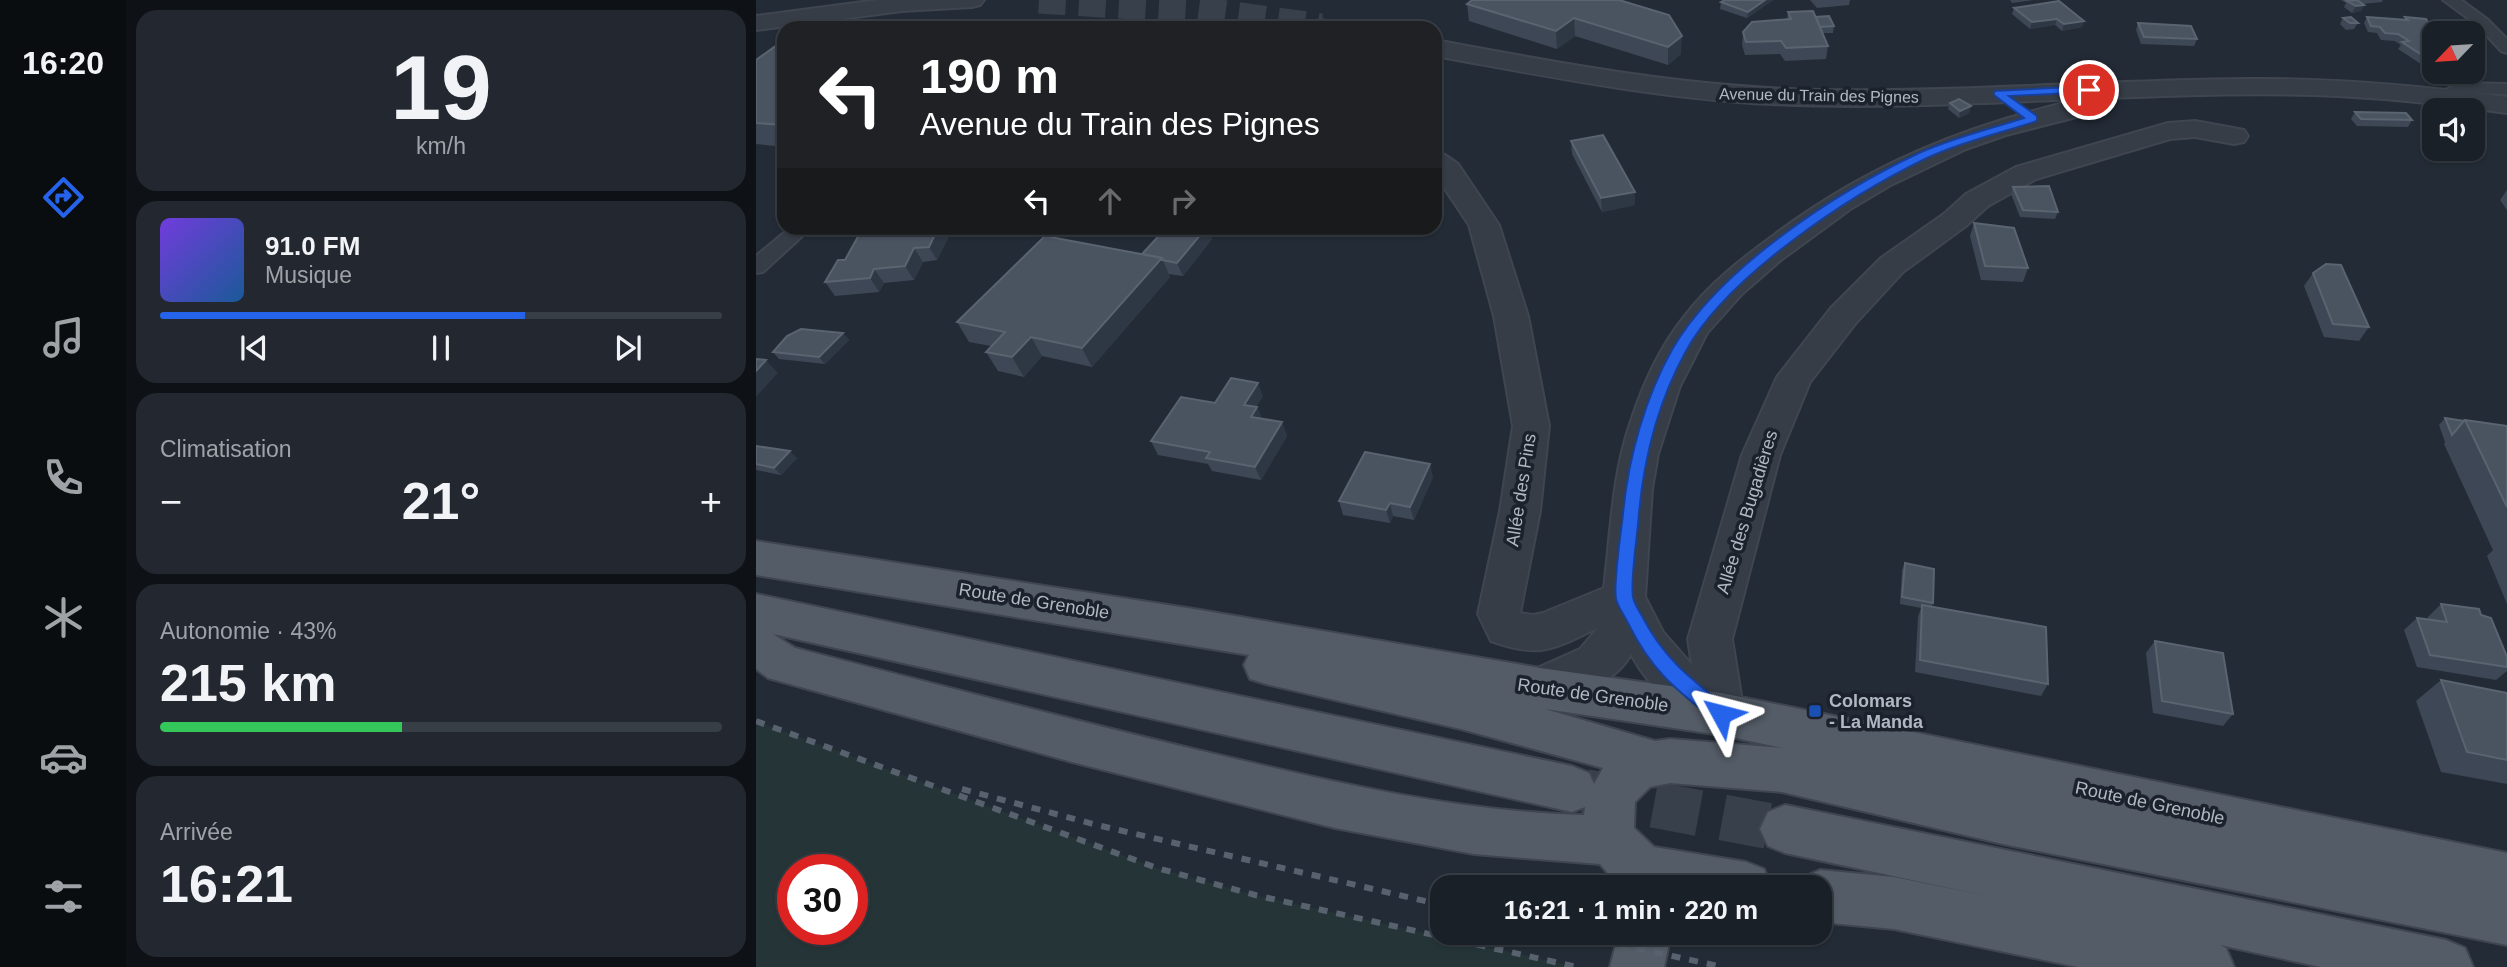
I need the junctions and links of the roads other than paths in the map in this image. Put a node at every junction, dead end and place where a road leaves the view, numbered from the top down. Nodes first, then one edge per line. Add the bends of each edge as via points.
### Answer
1 (972, 0) edge
2 (2451, 0) edge
3 (756, 23) edge
4 (2507, 48) edge
5 (1442, 49) edge
6 (2233, 88) junction
7 (2507, 89) edge
8 (1998, 93) junction
9 (2444, 95) junction
10 (2507, 105) edge
11 (2033, 119) junction
12 (2234, 136) dead end
13 (1442, 166) edge
14 (793, 235) edge
15 (756, 267) edge
16 (756, 558) edge
17 (1624, 598) junction
18 (756, 612) edge
19 (1200, 628) junction
20 (756, 646) edge
21 (1540, 688) junction
22 (1721, 714) junction
23 (1662, 762) junction
24 (1573, 789) tunnel mouth
25 (1785, 829) tunnel mouth
26 (1612, 840) junction
27 (1653, 875) edge
28 (2507, 878) edge
29 (1832, 897) edge
30 (2507, 919) edge
31 (1642, 945) edge
32 (1637, 967) edge
33 (2207, 967) edge
34 (2446, 967) edge

1 - 3 street
2 - 4 lane
5 - 8 street, Avenue du Train des Pignes via 1620,83 1723,94 1824,98
6 - 8 street, Avenue du Train des Pignes
6 - 9 street, Avenue du Train des Pignes
6 - 11 street via 2114,100
7 - 9 lane via 2459,88
8 - 11 street
9 - 10 street, Avenue du Train des Pignes
11 - 17 street via 1925,155 1850,194 1758,263 1697,324 1674,361 1647,427 1633,488
12 - 22 street, Allée des Bugadières via 2195,129 2168,131 2026,173 1977,200 1892,265 1843,316 1796,377 1761,455 1710,639
13 - 17 street, Allée des Pins via 1485,226 1511,316 1531,426 1499,614 1506,628 1533,635
14 - 15 lane
16 - 19 main road, Route de Grenoble
17 - 21 street via 1617,637 1598,660
17 - 22 street via 1648,645 1675,678
18 - 24 main road
19 - 21 main road, Route de Grenoble
19 - 23 main road via 1262,664
20 - 26 main road via 798,667 1139,759 1355,810 1524,835
21 - 22 main road, Route de Grenoble
22 - 23 main road
22 - 28 main road, Route de Grenoble
23 - 26 main road via 1625,776 1615,790 1609,805
23 - 30 main road via 1782,770 2016,822
25 - 34 main road
26 - 27 main road via 1624,856
29 - 33 main road via 1894,903
31 - 32 main road

